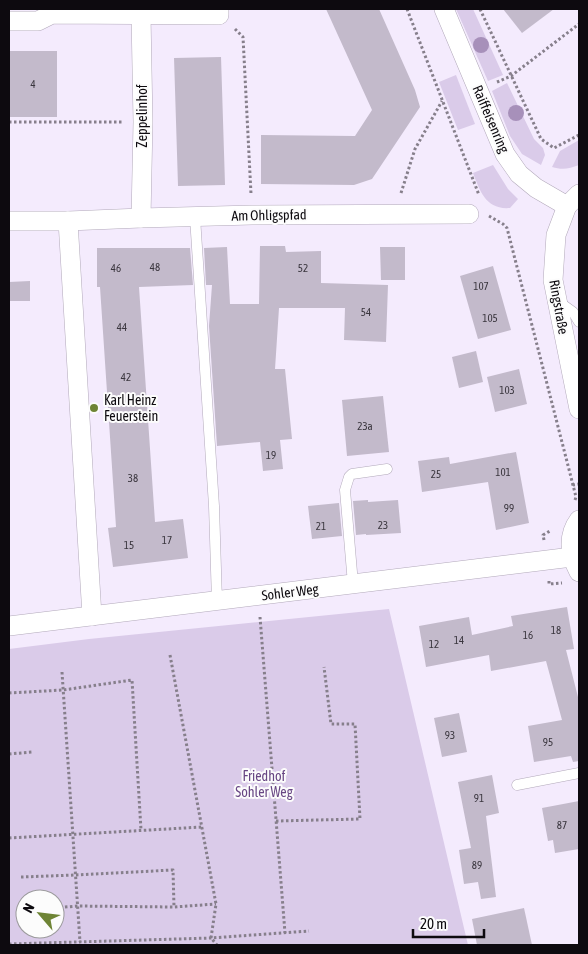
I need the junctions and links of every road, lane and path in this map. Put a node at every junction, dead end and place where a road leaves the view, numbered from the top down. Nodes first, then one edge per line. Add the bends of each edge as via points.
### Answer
1 (219, 9) edge
2 (407, 9) edge
3 (444, 9) edge
4 (480, 9) edge
5 (141, 15) junction
6 (9, 21) edge
7 (579, 24) edge
8 (243, 37) dead end
9 (511, 76) junction
10 (479, 91) junction
11 (442, 100) junction
12 (9, 122) edge
13 (143, 122) junction
14 (579, 135) edge
15 (481, 199) dead end
16 (573, 200) edge
17 (393, 214) junction
18 (469, 214) joint
19 (252, 215) junction
20 (195, 217) junction
21 (141, 218) junction
22 (9, 221) edge
23 (68, 221) junction
24 (556, 235) joint
25 (557, 301) junction
26 (579, 322) edge
27 (579, 409) edge
28 (388, 468) dead end
29 (573, 485) dead end
30 (579, 520) edge
31 (576, 564) edge
32 (352, 584) junction
33 (217, 601) junction
34 (259, 614) dead end
35 (92, 616) junction
36 (9, 626) edge
37 (170, 655) dead end
38 (324, 667) dead end
39 (62, 672) dead end
40 (63, 690) junction
41 (9, 693) edge
42 (32, 752) dead end
43 (9, 754) edge
44 (579, 773) edge
45 (517, 785) dead end
46 (276, 821) junction
47 (202, 827) junction
48 (141, 830) junction
49 (72, 834) junction
50 (9, 838) edge
51 (75, 875) junction
52 (21, 877) dead end
53 (216, 904) junction
54 (77, 906) junction
55 (65, 907) edge
56 (174, 907) junction
57 (309, 931) dead end
58 (285, 933) junction
59 (212, 938) junction
60 (80, 942) junction
61 (9, 944) edge
62 (217, 945) edge

1 - 5 street via 219,15
2 - 11 path
3 - 10 street, Raiffeisenring
4 - 9 path
5 - 6 street via 52,14 38,21
5 - 13 street, Zeppelinhof
7 - 9 path
8 - 19 path
9 - 10 path
9 - 14 path via 541,139 554,148
10 - 16 street, Raiffeisenring via 505,154 519,174 536,188
11 - 15 path
11 - 17 path via 415,149
12 - 13 path
13 - 21 street, Zeppelinhof
16 - 24 street, Raiffeisenring
17 - 18 street, Am Ohligspfad
17 - 19 street, Am Ohligspfad
18 - 29 path via 487,214 507,228
19 - 20 street, Am Ohligspfad
20 - 21 street, Am Ohligspfad
20 - 33 lane
21 - 23 street, Am Ohligspfad
22 - 23 street, Am Ohligspfad
23 - 35 street
24 - 25 street, Ringstraße via 553,280
25 - 26 lane via 573,312
25 - 27 street, Ringstraße
28 - 32 lane via 349,477 345,490
30 - 31 street via 570,541
31 - 32 street, Sohler Weg
32 - 33 street, Sohler Weg
33 - 35 street, Sohler Weg
34 - 46 path
35 - 36 street, Sohler Weg
37 - 47 path
38 - 46 path via 331,724 355,724 360,819
39 - 40 path
40 - 41 path
40 - 48 path via 132,680
40 - 49 path
42 - 43 path
44 - 45 lane
46 - 58 path
47 - 48 path
47 - 53 path
48 - 49 path
49 - 50 path
49 - 51 path
51 - 52 path
51 - 54 path
51 - 56 path via 173,870
53 - 56 path
53 - 59 path
54 - 55 path
54 - 56 path
54 - 60 path
57 - 58 path
58 - 59 path
59 - 60 path
59 - 62 path
60 - 61 path

